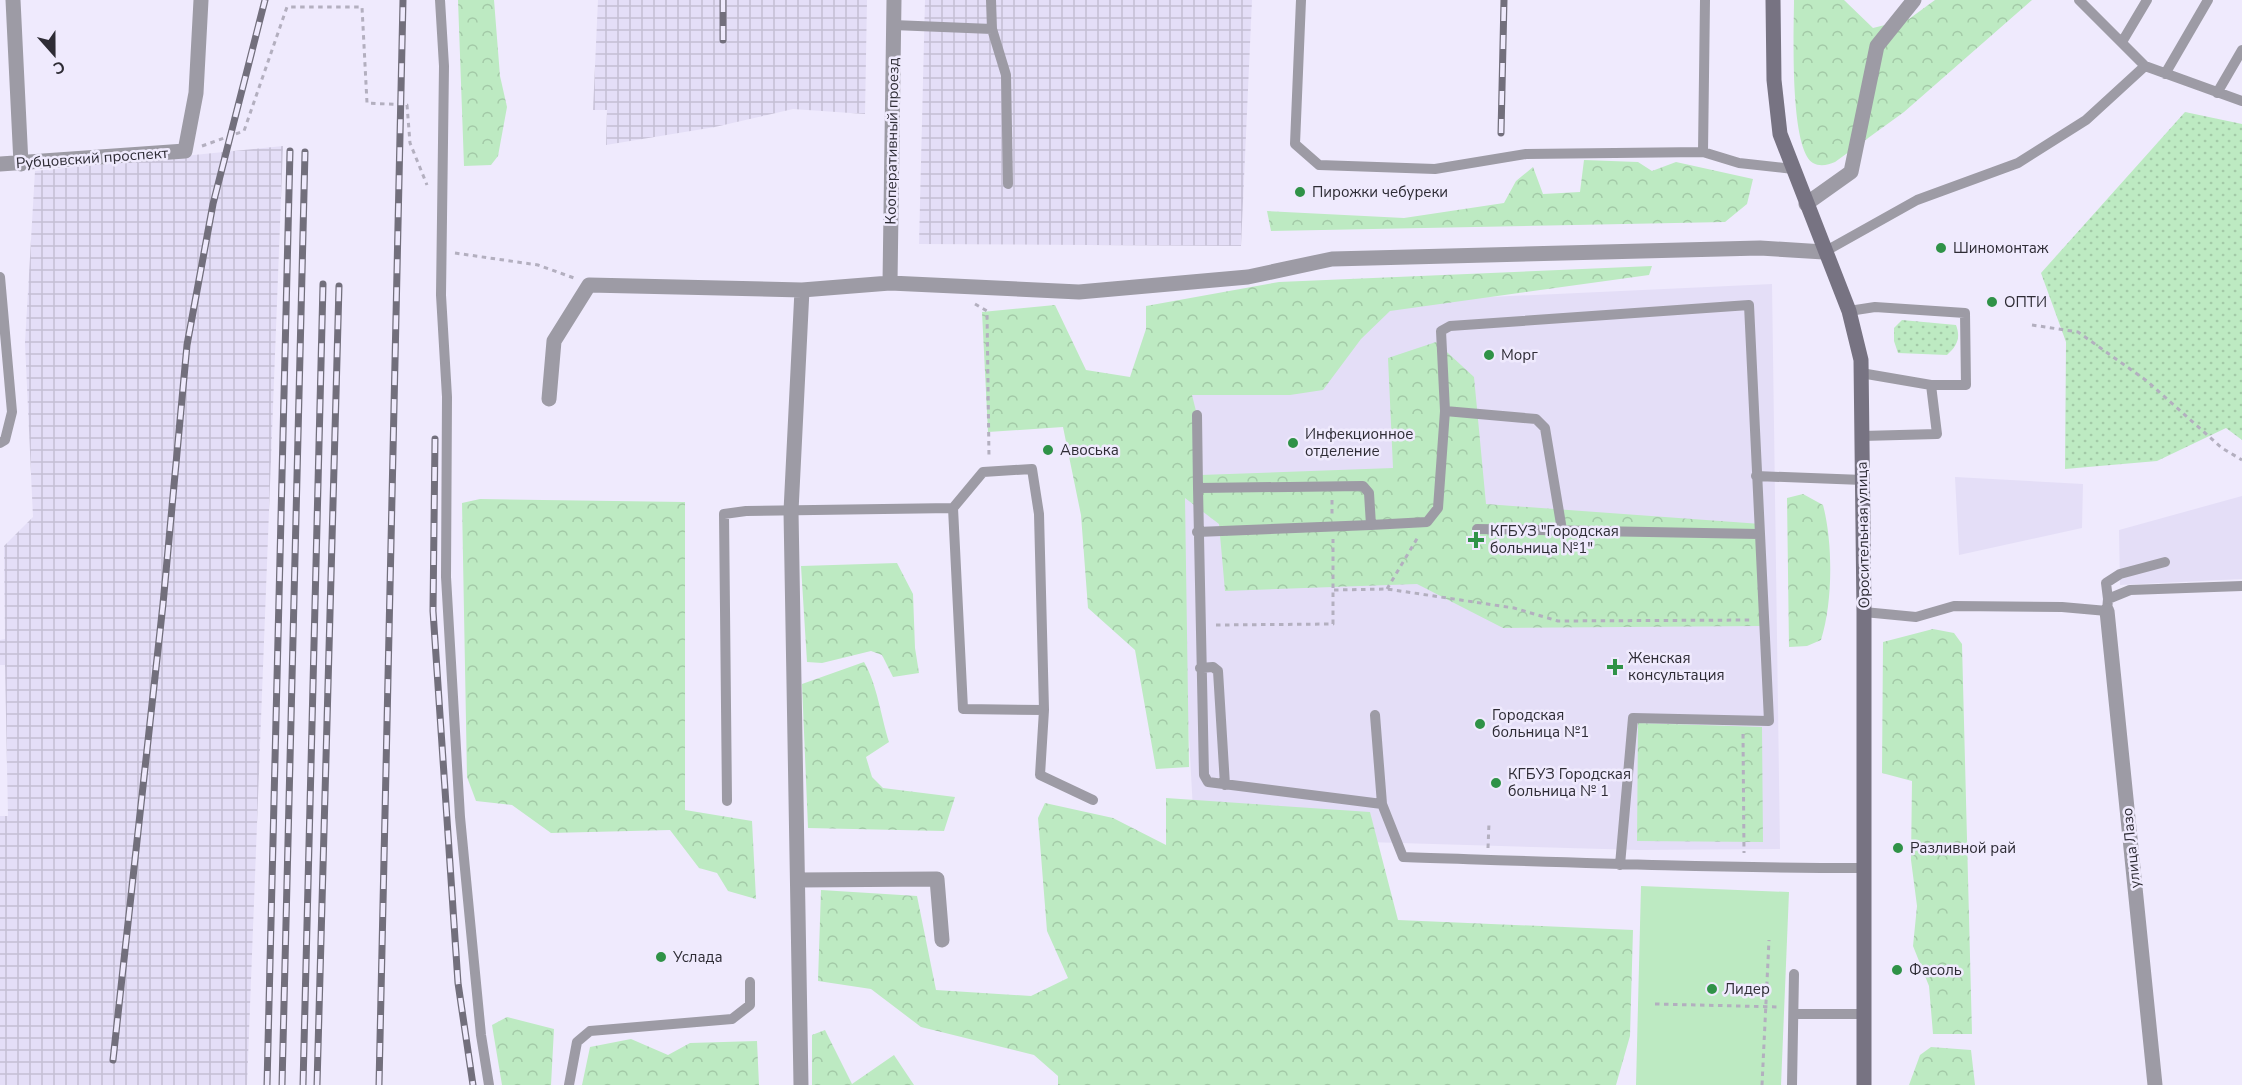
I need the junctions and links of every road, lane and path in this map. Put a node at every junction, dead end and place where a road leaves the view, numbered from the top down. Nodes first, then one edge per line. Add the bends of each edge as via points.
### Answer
1 (14, 0) edge
2 (201, 0) edge
3 (440, 0) edge
4 (894, 0) edge
5 (991, 0) edge
6 (1301, 0) edge
7 (1705, 0) edge
8 (1773, 0) edge
9 (1914, 0) edge
10 (2079, 0) edge
11 (2147, 0) edge
12 (2208, 0) edge
13 (893, 26) junction
14 (992, 29) junction
15 (2122, 42) junction
16 (2242, 50) edge
17 (2145, 66) junction
18 (2165, 74) junction
19 (2217, 93) junction
20 (2242, 101) edge
21 (184, 151) junction
22 (1703, 152) junction
23 (0, 164) edge
24 (21, 164) junction
25 (1793, 169) junction
26 (1008, 184) dead end
27 (428, 186) dead end
28 (1806, 204) junction
29 (443, 248) junction
30 (1824, 252) junction
31 (0, 277) edge
32 (890, 283) junction
33 (589, 285) junction
34 (802, 290) junction
35 (973, 303) dead end
36 (1849, 311) junction
37 (2032, 325) dead end
38 (1861, 373) junction
39 (1931, 385) junction
40 (549, 399) dead end
41 (1445, 411) junction
42 (1197, 416) dead end
43 (1862, 436) junction
44 (0, 443) edge
45 (2242, 460) edge
46 (990, 472) junction
47 (1756, 476) junction
48 (1863, 480) junction
49 (1332, 486) junction
50 (1198, 488) junction
51 (953, 508) junction
52 (791, 511) junction
53 (1427, 522) junction
54 (1371, 525) junction
55 (1333, 527) junction
56 (1477, 529) dead end
57 (1562, 530) junction
58 (1197, 532) junction
59 (1759, 534) junction
60 (2165, 562) dead end
61 (2242, 586) edge
62 (1387, 589) junction
63 (1334, 590) junction
64 (2108, 605) junction
65 (1864, 612) junction
66 (1763, 620) junction
67 (1199, 625) junction
68 (1200, 668) junction
69 (1044, 710) junction
70 (1375, 715) dead end
71 (1743, 720) junction
72 (1225, 785) junction
73 (1093, 800) dead end
74 (727, 801) dead end
75 (1382, 804) junction
76 (1489, 823) dead end
77 (1488, 858) junction
78 (1620, 865) junction
79 (1744, 868) junction
80 (1862, 868) junction
81 (798, 880) junction
82 (942, 940) dead end
83 (1769, 940) dead end
84 (1794, 974) dead end
85 (750, 981) dead end
86 (1655, 1004) dead end
87 (1764, 1007) junction
88 (1794, 1010) junction
89 (1864, 1014) junction
90 (489, 1085) edge
91 (569, 1085) edge
92 (801, 1085) edge
93 (1762, 1085) edge
94 (1792, 1085) edge
95 (1864, 1085) edge
96 (2155, 1085) edge

1 - 24 street
2 - 21 street via 196,93
3 - 29 lane via 444,66
4 - 13 street, Кооперативный проезд
5 - 14 lane
6 - 22 lane via 1295,144 1318,165 1435,169 1526,154
7 - 22 lane
8 - 25 main road, Оросительная улица via 1774,80 1780,134
9 - 28 street via 1877,46 1851,172
10 - 15 lane
11 - 15 lane
12 - 18 lane
13 - 14 lane
13 - 32 street, Кооперативный проезд
14 - 26 lane via 1006,75
15 - 17 lane
16 - 19 lane
17 - 18 lane
17 - 30 lane via 2086,120 2018,163 1917,200
18 - 19 lane
19 - 20 lane
21 - 24 street, Рубцовский проспект
21 - 27 path via 244,131 287,7 362,7 367,103 407,105 410,143
22 - 25 lane via 1739,163
23 - 24 street, Рубцовский проспект
25 - 28 main road, Оросительная улица
28 - 30 main road, Оросительная улица
29 - 33 path via 458,255 538,265
29 - 90 lane via 446,578 460,817
30 - 32 street via 1760,248 1332,260 1248,277 1079,292
30 - 36 main road, Оросительная улица
31 - 44 lane via 12,412 5,440
32 - 34 street
33 - 34 street
33 - 40 street via 554,341
34 - 52 street
35 - 46 path via 987,311
36 - 38 main road, Оросительная улица
36 - 39 lane via 1875,307 1965,313 1966,384
37 - 45 path via 2078,332 2147,381 2222,448
38 - 39 lane
38 - 43 main road, Оросительная улица
39 - 43 lane via 1936,434
41 - 47 lane via 1441,331 1450,326 1749,305
41 - 53 lane via 1438,508
41 - 57 lane via 1536,419 1545,428
42 - 50 lane
43 - 48 main road, Оросительная улица
46 - 51 lane via 983,472
46 - 69 lane via 1032,469 1039,514
47 - 48 lane
47 - 59 lane
48 - 65 main road, Оросительная улица
49 - 50 lane
49 - 54 lane via 1363,486 1369,493
49 - 55 path
50 - 58 lane
51 - 52 lane
51 - 69 lane via 963,709
52 - 74 lane via 724,514
52 - 81 street
53 - 54 lane
53 - 62 path
54 - 55 lane
55 - 58 lane
55 - 63 path
56 - 57 lane
57 - 59 lane
58 - 67 lane
59 - 66 lane
60 - 64 lane via 2106,583
61 - 64 lane via 2130,590
62 - 63 path
62 - 66 path via 1514,608 1558,621
63 - 67 path via 1333,624
64 - 65 lane via 1954,606 1916,617
64 - 96 street, улица Лазо
65 - 80 main road, Оросительная улица
66 - 71 lane via 1769,721
67 - 68 lane
68 - 72 lane via 1204,775 1208,782
68 - 72 lane via 1213,667 1218,671
69 - 73 lane via 1040,775
70 - 75 lane
71 - 78 lane via 1633,718
71 - 79 path
72 - 75 lane
75 - 77 lane via 1403,857
76 - 77 path
77 - 78 lane
78 - 79 lane
79 - 80 lane
80 - 89 main road, Оросительная улица
81 - 82 street via 937,879
81 - 92 street
83 - 87 path
84 - 88 lane
85 - 91 lane via 750,1005 732,1019 590,1031 577,1042
86 - 87 path
87 - 88 path
87 - 93 path
88 - 89 lane
88 - 94 lane
89 - 95 main road, Оросительная улица

